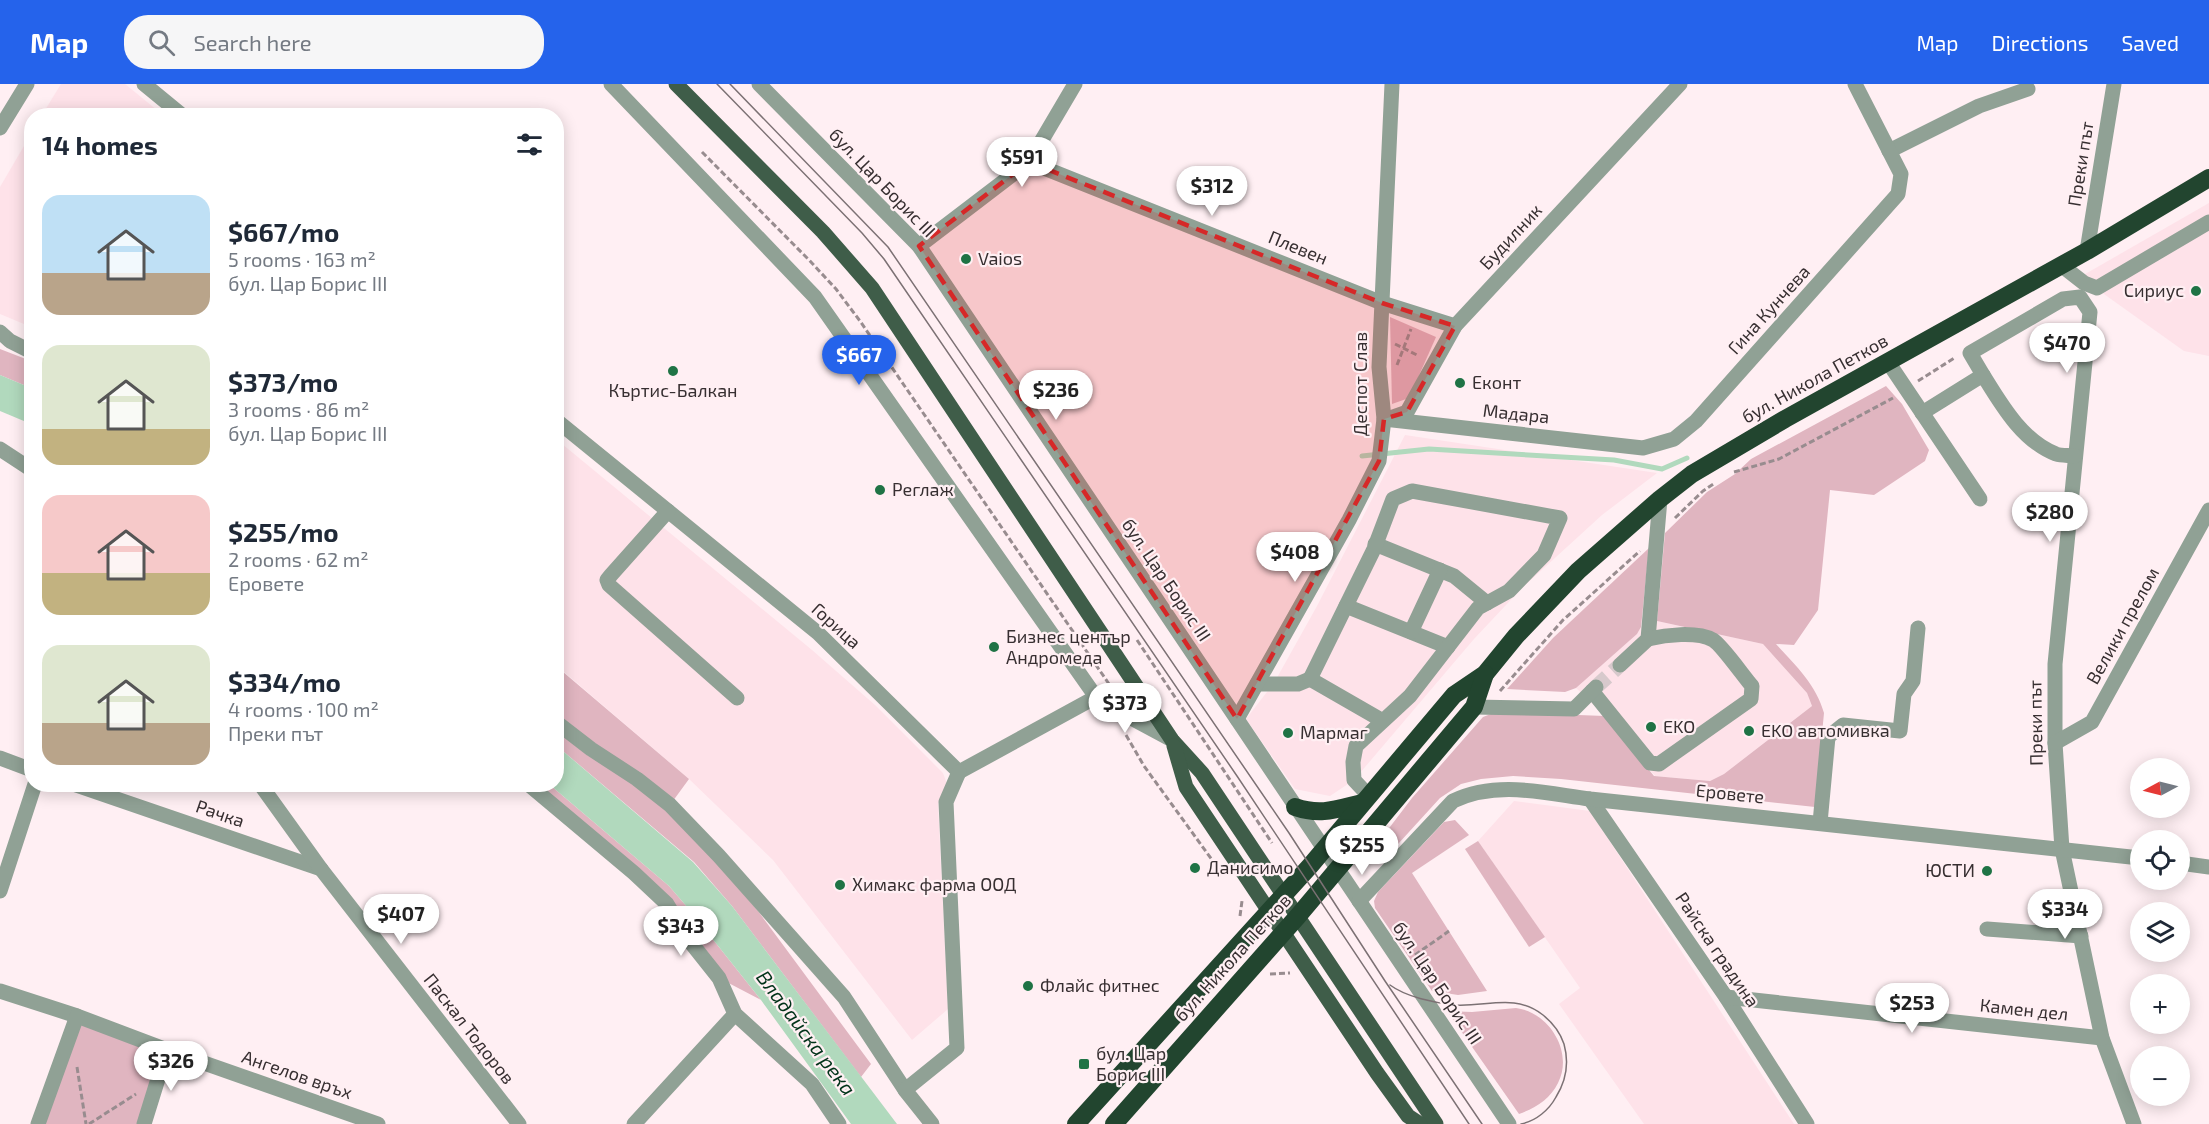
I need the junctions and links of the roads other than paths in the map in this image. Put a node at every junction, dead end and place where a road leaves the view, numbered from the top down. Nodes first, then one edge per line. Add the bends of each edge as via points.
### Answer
1 (27, 84) edge
2 (144, 84) edge
3 (601, 84) edge
4 (611, 84) edge
5 (676, 84) edge
6 (759, 84) edge
7 (1075, 84) edge
8 (1392, 84) edge
9 (1680, 84) edge
10 (1855, 84) edge
11 (2114, 84) edge
12 (2028, 89) dead end
13 (624, 97) junction
14 (173, 108) edge
15 (0, 128) edge
16 (1889, 151) junction
17 (1029, 162) junction
18 (2209, 178) edge
19 (2209, 222) edge
20 (919, 246) junction
21 (2087, 251) junction
22 (2061, 265) junction
23 (1382, 303) junction
24 (1455, 326) junction
25 (0, 332) edge
26 (24, 348) edge
27 (1888, 362) junction
28 (1983, 375) junction
29 (1922, 413) junction
30 (1384, 419) junction
31 (564, 426) edge
32 (1643, 448) joint
33 (0, 449) edge
34 (2075, 456) junction
35 (24, 466) edge
36 (1660, 499) junction
37 (1980, 499) dead end
38 (2209, 510) edge
39 (668, 511) junction
40 (1375, 544) junction
41 (1440, 570) junction
42 (1487, 603) junction
43 (1346, 606) junction
44 (1918, 628) dead end
45 (1411, 632) junction
46 (1648, 639) junction
47 (1448, 647) junction
48 (1620, 665) tunnel mouth
49 (1485, 674) junction
50 (1310, 679) junction
51 (1257, 684) junction
52 (1096, 697) junction
53 (737, 698) dead end
54 (1479, 708) junction
55 (1237, 719) junction
56 (1383, 721) junction
57 (564, 728) edge
58 (1172, 740) junction
59 (2055, 743) junction
60 (0, 758) edge
61 (24, 767) edge
62 (959, 772) junction
63 (32, 792) edge
64 (96, 792) edge
65 (266, 792) edge
66 (538, 792) edge
67 (1365, 799) junction
68 (1590, 799) junction
69 (1295, 807) junction
70 (1820, 823) junction
71 (1325, 848) junction
72 (2062, 849) junction
73 (2130, 857) edge
74 (2190, 864) edge
75 (2209, 867) edge
76 (321, 869) junction
77 (1338, 869) junction
78 (0, 891) edge
79 (1284, 895) junction
80 (1359, 901) junction
81 (1269, 911) junction
82 (1298, 916) junction
83 (1987, 929) dead end
84 (1283, 933) junction
85 (2081, 936) junction
86 (0, 991) edge
87 (1726, 996) junction
88 (735, 1014) junction
89 (77, 1016) junction
90 (2102, 1038) junction
91 (167, 1050) junction
92 (905, 1090) junction
93 (1413, 1121) edge
94 (38, 1124) edge
95 (144, 1124) edge
96 (378, 1124) edge
97 (519, 1124) edge
98 (633, 1124) edge
99 (839, 1124) edge
100 (932, 1124) edge
101 (1076, 1124) edge
102 (1114, 1124) edge
103 (1436, 1124) edge
104 (1509, 1124) edge
105 (1807, 1124) edge
106 (2134, 1124) edge

1 - 15 street
2 - 14 street
3 - 13 street
4 - 13 street
5 - 58 main road via 823,231 872,288
6 - 20 street, бул. Цар Борис III
7 - 17 street
8 - 23 street, Деспот Слав
9 - 24 street, Будилник
10 - 16 street
11 - 21 street, Преки път
12 - 16 street via 1979,106
13 - 52 street via 815,297
16 - 32 street, Гина Кунчева via 1901,174 1898,194 1696,421 1674,440
17 - 20 street
17 - 23 street, Плевен
18 - 21 highway, бул. Никола Петков
19 - 22 street via 2095,288
20 - 55 street, бул. Цар Борис III
21 - 22 highway, бул. Никола Петков
22 - 27 highway, бул. Никола Петков
23 - 24 street, Плевен
23 - 30 street, Деспот Слав via 1379,367
24 - 30 street, Будилник via 1407,412
25 - 26 street
27 - 29 street
27 - 36 highway, бул. Никола Петков via 1692,474
28 - 29 street
28 - 34 street via 2030,439 2057,454
28 - 34 street, Преки път via 1970,353 2063,299 2080,297 2090,312
29 - 37 street
30 - 32 street, Мадара
30 - 51 street, Деспот Слав via 1379,461
31 - 39 street, Горица
33 - 35 street
34 - 59 street, Преки път via 2055,664
36 - 46 street
36 - 49 highway, бул. Никола Петков via 1578,571
38 - 59 street, Велики прелом via 2092,722
39 - 53 street via 607,580
39 - 62 street, Горица via 818,633
40 - 41 street
40 - 42 street via 1393,499 1412,491 1560,518 1544,555 1509,591
40 - 43 street
41 - 42 street via 1454,576
41 - 45 street
42 - 47 street via 1478,608
43 - 45 street
43 - 50 street
44 - 70 street via 1913,681 1904,694 1900,730 1843,725 1828,737
45 - 47 street
46 - 48 street
46 - 54 street via 1691,635 1714,640 1752,686 1751,699 1659,764 1650,763 1594,689 1574,709
47 - 56 street via 1410,696
49 - 54 highway, бул. Никола Петков
49 - 67 highway, бул. Никола Петков via 1454,695
50 - 51 street via 1298,684
50 - 56 street
51 - 55 street, Деспот Слав
52 - 58 street
52 - 62 street
54 - 77 highway, бул. Никола Петков
55 - 69 street, бул. Цар Борис III
56 - 67 street via 1356,746 1354,780
57 - 92 street via 670,805 719,856 844,997
58 - 79 main road via 1202,773
58 - 81 main road via 1186,786
59 - 72 street, Преки път
60 - 61 street
62 - 92 street via 946,802 957,1048
63 - 78 street
64 - 76 street, Рачка
65 - 76 street, Паскал Тодоров
66 - 88 street via 667,904 719,978
67 - 69 highway via 1324,812
67 - 71 highway, бул. Никола Петков
68 - 70 street, Еровете
68 - 80 street, Еровете via 1518,789 1470,793 1453,801
68 - 87 street, Райска градина
69 - 71 street, бул. Цар Борис III
70 - 72 street, Еровете
71 - 77 street, бул. Цар Борис III
71 - 79 highway, бул. Никола Петков
72 - 73 street, Еровете
72 - 85 street, Преки път
74 - 75 street
76 - 97 street, Паскал Тодоров
77 - 80 street, бул. Цар Борис III
77 - 82 highway, бул. Никола Петков
79 - 81 highway, бул. Никола Петков
79 - 82 main road
80 - 104 street, бул. Цар Борис III
81 - 84 main road
81 - 101 highway, бул. Никола Петков
82 - 84 highway, бул. Никола Петков
82 - 103 main road
83 - 85 street
84 - 93 main road
84 - 102 highway, бул. Никола Петков
85 - 90 street, Преки път
86 - 89 street, Ангелов връх
87 - 90 street, Камен дел
87 - 105 street, Райска градина
88 - 98 street
88 - 99 street via 812,1084
89 - 91 street, Ангелов връх
89 - 94 street
90 - 106 street, Преки път
91 - 95 street
91 - 96 street, Ангелов връх
92 - 100 street

